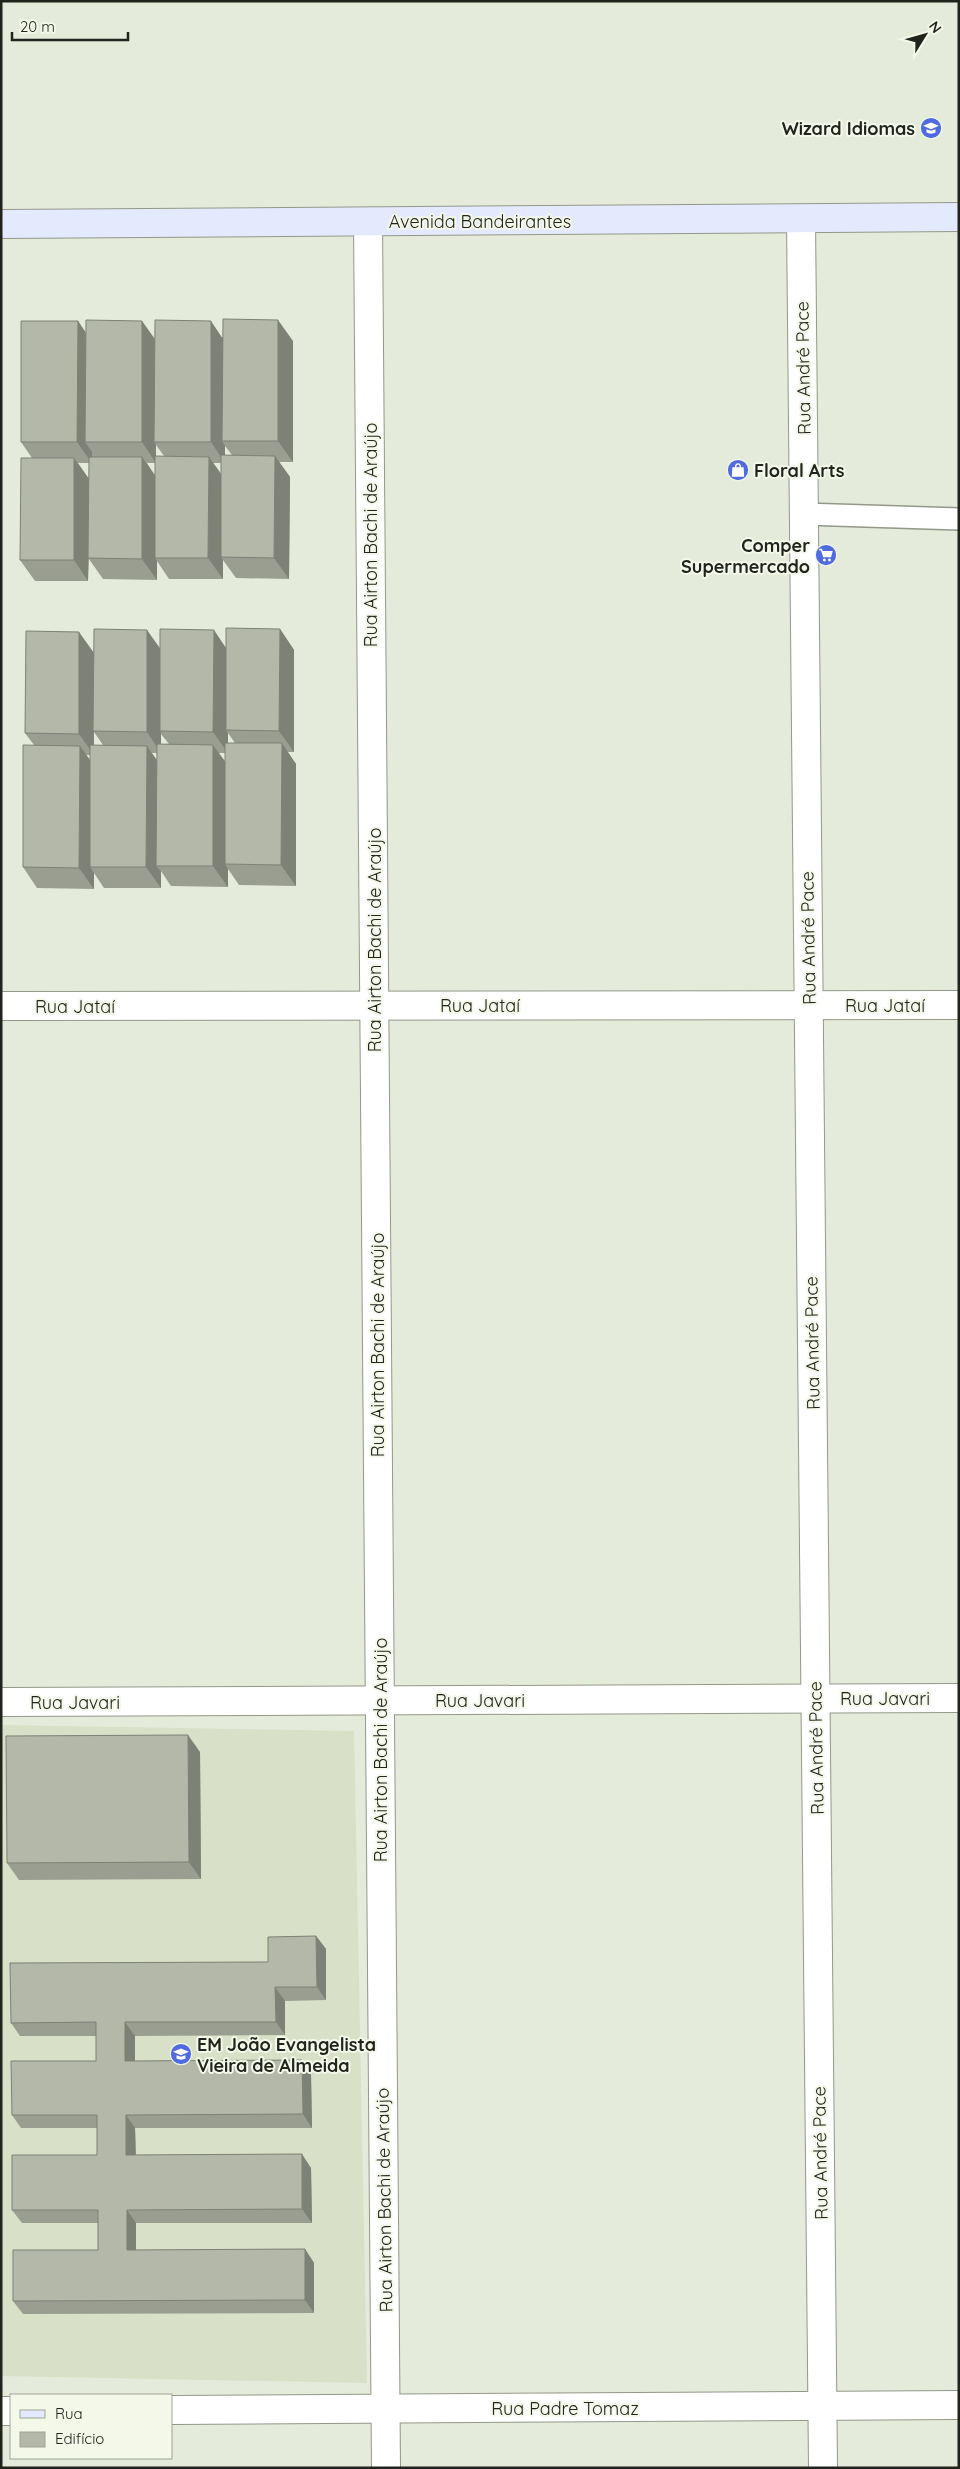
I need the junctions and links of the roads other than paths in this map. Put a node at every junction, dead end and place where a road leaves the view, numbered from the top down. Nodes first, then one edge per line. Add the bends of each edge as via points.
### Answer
1 (959, 218) edge
2 (801, 219) junction
3 (368, 222) junction
4 (1, 224) edge
5 (804, 514) junction
6 (959, 519) edge
7 (809, 1005) junction
8 (959, 1005) edge
9 (1, 1006) edge
10 (374, 1006) junction
11 (816, 1698) junction
12 (959, 1698) edge
13 (380, 1701) junction
14 (1, 1702) edge
15 (959, 2405) edge
16 (822, 2406) junction
17 (386, 2409) junction
18 (172, 2410) edge
19 (386, 2468) edge
20 (823, 2468) edge

1 - 2 main road, Avenida Bandeirantes
2 - 3 main road, Avenida Bandeirantes
2 - 5 street, Rua André Pace
3 - 4 main road, Avenida Bandeirantes
3 - 10 street, Rua Airton Bachi de Araújo
5 - 6 lane
5 - 7 street, Rua André Pace
7 - 8 street, Rua Jataí
7 - 10 street, Rua Jataí
7 - 11 street, Rua André Pace
9 - 10 street, Rua Jataí
10 - 13 street, Rua Airton Bachi de Araújo
11 - 12 street, Rua Javari
11 - 13 street, Rua Javari
11 - 16 street, Rua André Pace
13 - 14 street, Rua Javari
13 - 17 street, Rua Airton Bachi de Araújo
15 - 16 street, Rua Padre Tomaz
16 - 17 street, Rua Padre Tomaz
16 - 20 street, Rua André Pace
17 - 18 street, Rua Padre Tomaz
17 - 19 street, Rua Airton Bachi de Araújo

